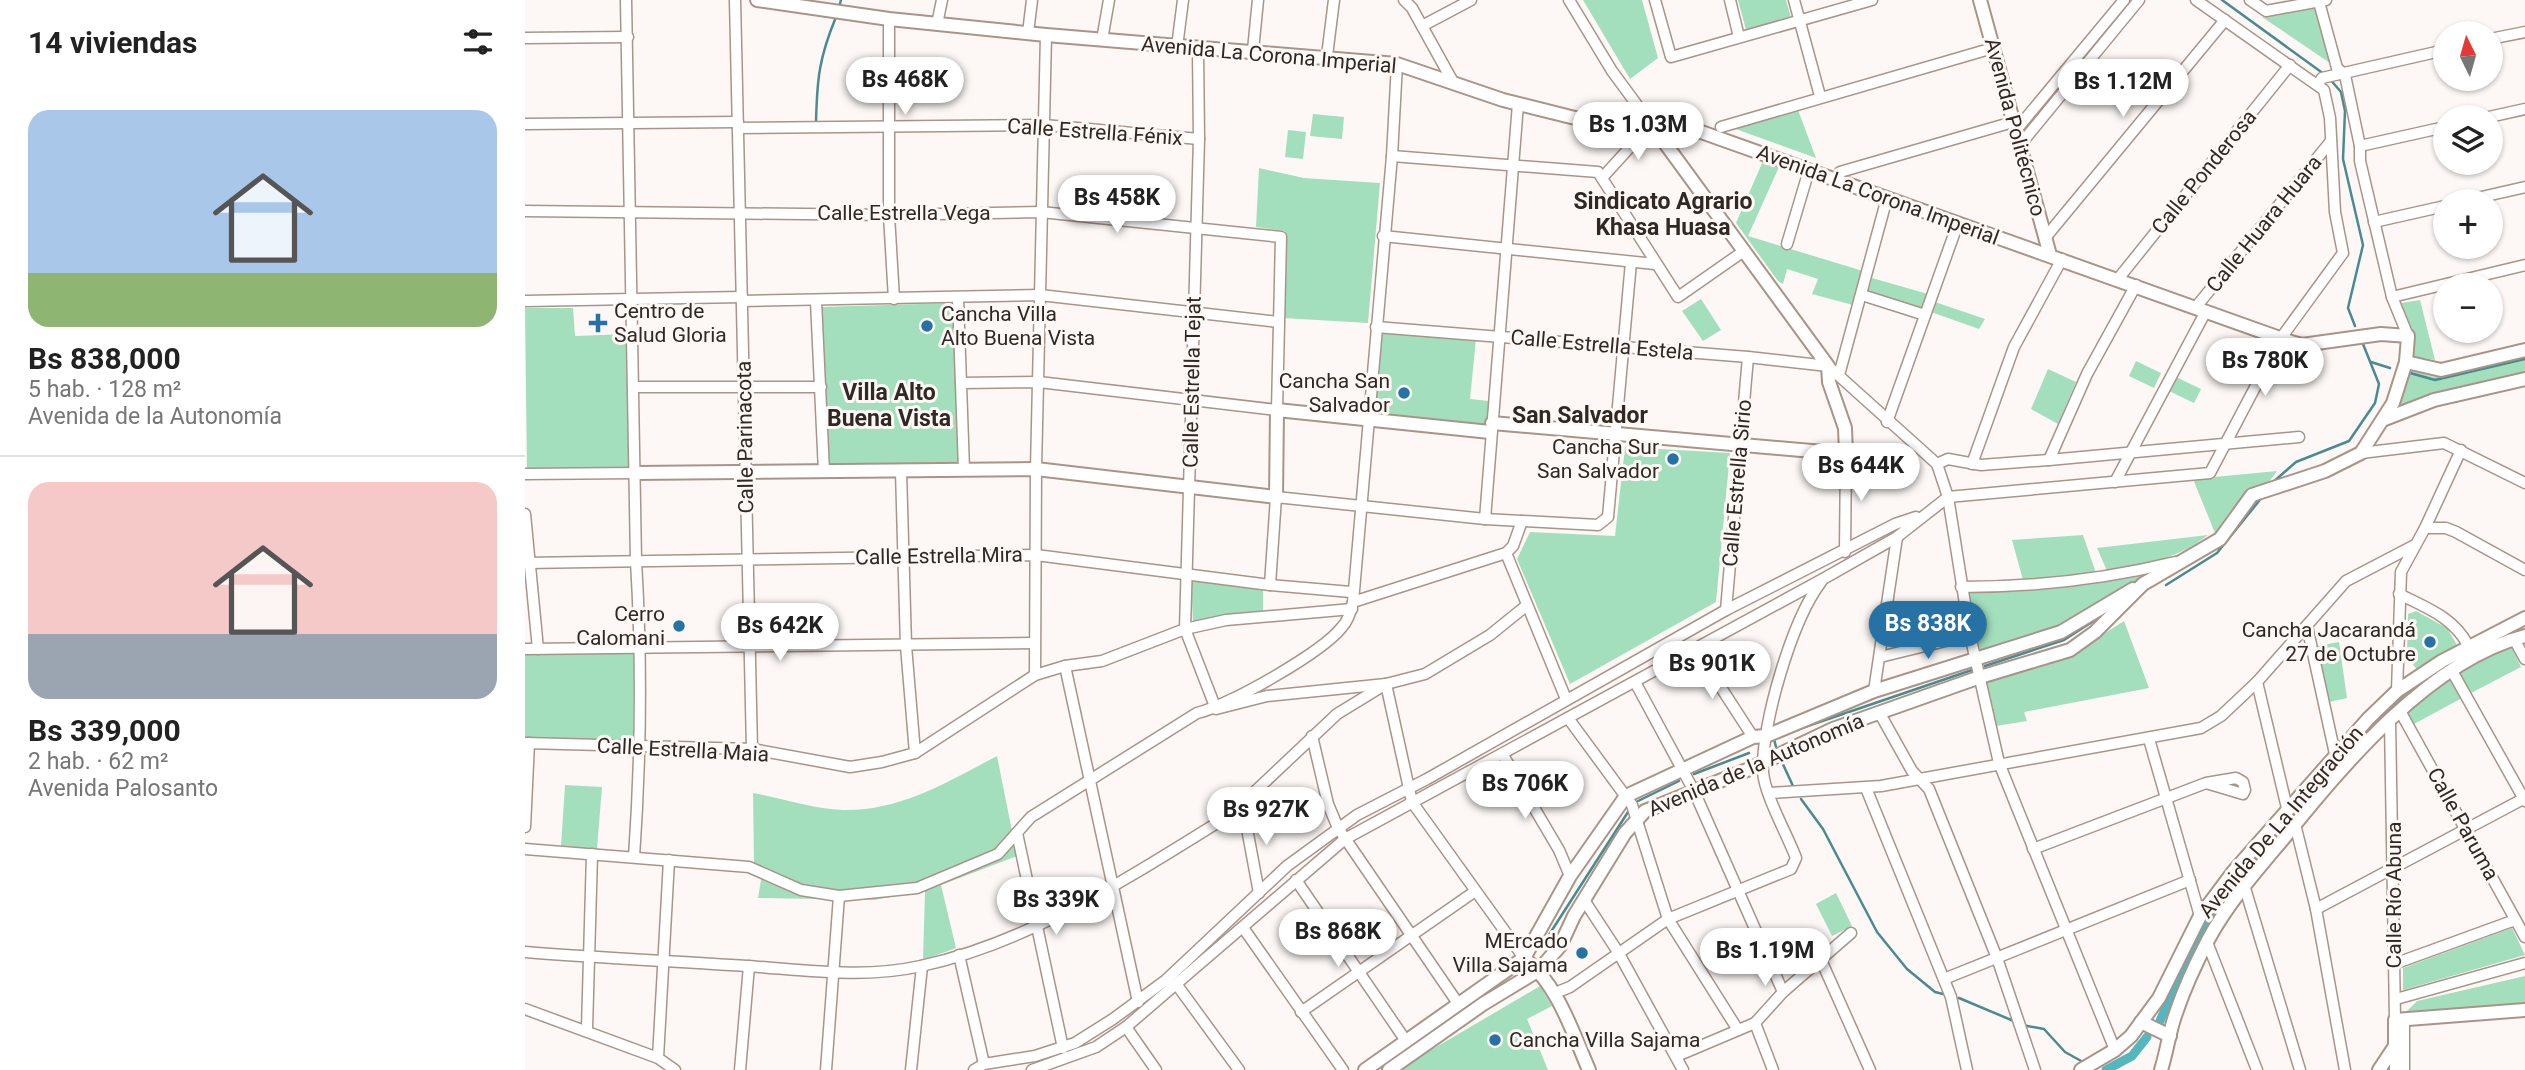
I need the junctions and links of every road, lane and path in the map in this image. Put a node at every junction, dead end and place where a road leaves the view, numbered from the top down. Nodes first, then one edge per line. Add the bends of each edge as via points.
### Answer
1 (626, 0) edge
2 (735, 0) edge
3 (757, 0) edge
4 (942, 0) edge
5 (1032, 0) edge
6 (1109, 0) edge
7 (1183, 0) edge
8 (1258, 0) edge
9 (1334, 0) edge
10 (1405, 0) edge
11 (1471, 0) edge
12 (1569, 0) edge
13 (1655, 0) edge
14 (1730, 0) edge
15 (1794, 0) edge
16 (1872, 0) edge
17 (1980, 0) edge
18 (2124, 0) edge
19 (2139, 0) edge
20 (2196, 0) edge
21 (2323, 1) edge
22 (2254, 4) edge
23 (889, 19) junction
24 (1799, 20) junction
25 (2225, 20) junction
26 (937, 24) junction
27 (1422, 26) junction
28 (2525, 32) edge
29 (1028, 33) junction
30 (1046, 35) junction
31 (2503, 36) edge
32 (628, 37) junction
33 (1739, 37) junction
34 (525, 38) edge
35 (1103, 40) junction
36 (1177, 47) junction
37 (1993, 48) junction
38 (1198, 49) junction
39 (1253, 50) junction
40 (2433, 53) edge
41 (1327, 56) junction
42 (1397, 64) junction
43 (2290, 65) junction
44 (2345, 75) junction
45 (2320, 81) junction
46 (1453, 82) junction
47 (1821, 96) junction
48 (1518, 104) junction
49 (2525, 109) edge
50 (2503, 114) edge
51 (525, 124) edge
52 (627, 124) junction
53 (1651, 124) junction
54 (738, 125) junction
55 (1044, 125) junction
56 (2015, 126) junction
57 (1721, 127) dead end
58 (890, 128) junction
59 (2433, 130) edge
60 (1199, 139) junction
61 (2331, 141) junction
62 (2020, 145) junction
63 (2360, 146) junction
64 (1392, 156) junction
65 (1513, 164) junction
66 (1809, 170) junction
67 (1840, 172) dead end
68 (1602, 178) junction
69 (2525, 187) edge
70 (2503, 192) edge
71 (1887, 198) junction
72 (2433, 209) edge
73 (629, 210) junction
74 (525, 211) edge
75 (739, 211) junction
76 (1041, 212) junction
77 (889, 215) junction
78 (2374, 222) junction
79 (1958, 223) junction
80 (1196, 227) junction
81 (1384, 236) junction
82 (2045, 238) junction
83 (1787, 244) dead end
84 (1506, 250) junction
85 (1744, 251) junction
86 (2056, 257) junction
87 (1631, 262) junction
88 (1655, 264) junction
89 (2525, 265) edge
90 (2118, 279) junction
91 (2136, 285) junction
92 (1040, 295) junction
93 (1862, 295) junction
94 (2392, 297) junction
95 (958, 298) junction
96 (742, 299) junction
97 (894, 299) junction
98 (525, 300) edge
99 (631, 300) junction
100 (816, 301) junction
101 (2201, 309) junction
102 (1193, 312) junction
103 (1925, 315) junction
104 (1278, 322) junction
105 (1376, 327) junction
106 (1499, 336) junction
107 (2408, 336) junction
108 (2281, 338) junction
109 (1623, 346) junction
110 (2525, 350) edge
111 (1748, 356) junction
112 (2406, 362) junction
113 (1828, 366) junction
114 (1839, 376) junction
115 (2525, 379) edge
116 (1039, 382) junction
117 (961, 383) junction
118 (633, 387) junction
119 (743, 387) junction
120 (821, 387) junction
121 (1192, 400) junction
122 (1277, 410) junction
123 (2385, 419) junction
124 (1369, 420) junction
125 (1887, 422) junction
126 (1491, 428) junction
127 (1617, 435) junction
128 (2299, 437) dead end
129 (1741, 443) junction
130 (2224, 444) junction
131 (2461, 450) junction
132 (2130, 451) junction
133 (2361, 453) junction
134 (1846, 454) junction
135 (2049, 460) junction
136 (1937, 464) junction
137 (1972, 464) junction
138 (1036, 469) junction
139 (964, 470) junction
140 (901, 471) junction
141 (824, 472) junction
142 (635, 473) junction
143 (745, 473) junction
144 (525, 474) edge
145 (2115, 482) junction
146 (2525, 483) edge
147 (1189, 488) junction
148 (1276, 496) junction
149 (1948, 497) junction
150 (1360, 507) junction
151 (525, 514) edge
152 (1923, 515) junction
153 (1485, 519) junction
154 (1521, 521) junction
155 (2425, 528) junction
156 (1897, 537) junction
157 (2415, 545) junction
158 (1845, 552) junction
159 (1506, 553) junction
160 (1036, 555) junction
161 (904, 557) junction
162 (748, 559) junction
163 (636, 561) junction
164 (2178, 562) junction
165 (528, 563) edge
166 (2525, 570) edge
167 (1185, 575) junction
168 (1823, 579) junction
169 (2143, 584) junction
170 (1270, 585) junction
171 (1961, 587) junction
172 (2399, 594) junction
173 (1352, 601) junction
174 (1526, 606) junction
175 (1726, 610) junction
176 (2525, 618) edge
177 (2307, 626) junction
178 (1185, 629) junction
179 (1970, 635) junction
180 (2520, 638) edge
181 (1034, 643) junction
182 (2468, 645) junction
183 (906, 646) junction
184 (751, 648) junction
185 (525, 649) edge
186 (538, 649) junction
187 (1696, 649) junction
188 (641, 650) junction
189 (1880, 657) junction
190 (1977, 657) junction
191 (2525, 659) edge
192 (1065, 666) junction
193 (2452, 671) junction
194 (1035, 675) junction
195 (1980, 677) junction
196 (1635, 682) junction
197 (2257, 682) junction
198 (1386, 684) junction
199 (1874, 691) junction
200 (2397, 691) junction
201 (1566, 699) junction
202 (1216, 709) junction
203 (1879, 712) junction
204 (2395, 715) junction
205 (1568, 718) junction
206 (1312, 736) junction
207 (1760, 736) junction
208 (2148, 739) junction
209 (527, 743) edge
210 (642, 748) junction
211 (752, 749) junction
212 (915, 753) junction
213 (2335, 754) junction
214 (1503, 755) junction
215 (1766, 760) junction
216 (1999, 763) junction
217 (1684, 769) junction
218 (1090, 780) junction
219 (1921, 780) junction
220 (2206, 783) dead end
221 (1407, 788) junction
222 (1867, 788) junction
223 (1694, 791) junction
224 (1770, 793) junction
225 (1626, 796) junction
226 (2168, 798) junction
227 (2525, 799) edge
228 (1412, 802) junction
229 (1243, 807) junction
230 (2287, 808) junction
231 (1637, 817) junction
232 (2295, 824) junction
233 (525, 828) edge
234 (1338, 828) junction
235 (2467, 829) junction
236 (1017, 833) junction
237 (1345, 839) junction
238 (525, 849) edge
239 (2033, 849) junction
240 (592, 854) junction
241 (634, 857) junction
242 (669, 860) junction
243 (2395, 867) junction
244 (1570, 876) junction
245 (1296, 880) junction
246 (2190, 880) junction
247 (2244, 885) junction
248 (1112, 886) junction
249 (1739, 891) junction
250 (1474, 892) junction
251 (1259, 893) junction
252 (839, 896) junction
253 (1584, 900) junction
254 (2315, 909) junction
255 (2200, 916) junction
256 (1668, 919) junction
257 (2515, 920) junction
258 (1038, 925) junction
259 (1244, 929) junction
260 (2067, 931) junction
261 (1851, 933) dead end
262 (1410, 936) junction
263 (2525, 937) edge
264 (2207, 942) junction
265 (525, 952) edge
266 (1618, 953) junction
267 (959, 955) junction
268 (589, 958) junction
269 (1524, 958) junction
270 (1997, 958) junction
271 (1821, 960) junction
272 (661, 962) junction
273 (2525, 963) edge
274 (2394, 964) junction
275 (749, 966) junction
276 (922, 966) junction
277 (1539, 970) junction
278 (833, 972) junction
279 (1359, 972) junction
280 (1944, 979) junction
281 (1177, 985) junction
282 (1783, 992) junction
283 (1555, 993) junction
284 (2396, 999) junction
285 (1138, 1002) junction
286 (1457, 1002) junction
287 (525, 1009) edge
288 (2525, 1010) edge
289 (1301, 1012) junction
290 (2400, 1020) junction
291 (1755, 1023) junction
292 (2141, 1023) junction
293 (1126, 1027) junction
294 (587, 1030) junction
295 (1738, 1030) junction
296 (2170, 1036) junction
297 (1406, 1041) junction
298 (2395, 1046) junction
299 (1063, 1048) junction
300 (2115, 1051) junction
301 (1677, 1056) junction
302 (658, 1058) junction
303 (984, 1064) junction
304 (1062, 1065) edge
305 (675, 1070) edge
306 (740, 1070) edge
307 (826, 1070) edge
308 (911, 1070) edge
309 (974, 1070) edge
310 (1032, 1070) edge
311 (1156, 1070) edge
312 (1239, 1070) edge
313 (1343, 1070) edge
314 (1364, 1070) edge
315 (1389, 1070) edge
316 (1589, 1070) edge
317 (1683, 1070) edge
318 (1773, 1070) edge
319 (1870, 1070) edge
320 (1967, 1070) edge
321 (2035, 1070) edge
322 (2081, 1070) edge
323 (2161, 1070) edge
324 (2257, 1070) edge
325 (2299, 1070) edge
326 (2345, 1070) edge
327 (2379, 1070) edge
328 (2395, 1070) edge
329 (2405, 1070) edge

1 - 32 street
2 - 54 street, Calle Parinacota
3 - 23 street, Avenida La Corona Imperial
4 - 26 street
5 - 29 street
6 - 35 street
7 - 36 street
8 - 39 street
9 - 41 street
10 - 27 street
11 - 27 street
12 - 53 street
13 - 33 street via 1671,57
14 - 33 street
15 - 24 street
16 - 24 street
17 - 37 street, Avenida Politécnico
18 - 56 street
19 - 62 street
20 - 25 street
21 - 22 street via 2274,10
21 - 44 street via 2337,68
23 - 26 street, Avenida La Corona Imperial
23 - 58 street
24 - 33 street
24 - 47 street
25 - 43 street
25 - 82 street
26 - 29 street, Avenida La Corona Imperial
27 - 46 street
28 - 31 street
29 - 30 street, Avenida La Corona Imperial
30 - 35 street, Avenida La Corona Imperial
30 - 55 street
32 - 34 street
32 - 52 street
35 - 36 street, Avenida La Corona Imperial
36 - 38 street, Avenida La Corona Imperial
37 - 47 street
37 - 56 street, Avenida Politécnico
38 - 39 street, Avenida La Corona Imperial
38 - 60 street, Calle Estrella Tejat
39 - 41 street, Avenida La Corona Imperial
40 - 44 street
41 - 42 street, Avenida La Corona Imperial
42 - 46 street, Avenida La Corona Imperial
42 - 64 street
43 - 45 street
43 - 90 street, Calle Ponderosa
44 - 45 street
44 - 63 street
45 - 61 street via 2329,105
46 - 48 street, Avenida La Corona Imperial
47 - 57 street
48 - 53 street, Avenida La Corona Imperial via 1595,122
48 - 65 street
49 - 50 street
51 - 52 street, Calle Estrella Fénix
52 - 54 street, Calle Estrella Fénix
52 - 73 street
53 - 66 street, Avenida La Corona Imperial via 1690,128
53 - 68 street
53 - 85 street
54 - 58 street, Calle Estrella Fénix
54 - 75 street, Calle Parinacota
55 - 58 street, Calle Estrella Fénix
55 - 60 street, Calle Estrella Fénix
55 - 76 street
56 - 62 street, Avenida Politécnico
56 - 67 street
58 - 77 street
59 - 63 street
60 - 80 street, Calle Estrella Tejat
61 - 101 street, Calle Huara Huara
61 - 108 street via 2335,212 2343,253
62 - 82 street, Avenida Politécnico
63 - 78 street
64 - 65 street
64 - 81 street
65 - 68 street via 1598,172
65 - 84 street
66 - 71 street, Avenida La Corona Imperial
66 - 83 street
68 - 88 street
69 - 70 street
71 - 79 street, Avenida La Corona Imperial
71 - 93 street
72 - 78 street
73 - 74 street, Calle Estrella Vega
73 - 75 street, Calle Estrella Vega
73 - 99 street
75 - 77 street, Calle Estrella Vega
75 - 96 street, Calle Parinacota
76 - 77 street, Calle Estrella Vega
76 - 80 street, Calle Estrella Vega
76 - 92 street
77 - 97 street
78 - 94 street
79 - 86 street, Avenida La Corona Imperial
79 - 103 street
80 - 102 street, Calle Estrella Tejat
80 - 104 street, Calle Estrella Vega via 1281,237
81 - 84 street
81 - 105 street
82 - 86 street, Avenida Politécnico
84 - 87 street
84 - 106 street
85 - 88 street via 1678,297
85 - 113 street
86 - 90 street, Avenida La Corona Imperial
86 - 137 street via 2014,347
87 - 88 street
87 - 109 street
89 - 94 street
90 - 91 street, Avenida La Corona Imperial
91 - 101 street, Avenida La Corona Imperial
91 - 135 street via 2087,374
92 - 95 street
92 - 102 street
92 - 116 street
93 - 103 street
93 - 114 street
94 - 107 street
95 - 97 street
95 - 117 street
96 - 99 street
96 - 100 street
96 - 119 street, Calle Parinacota
97 - 100 street
98 - 99 street
99 - 118 street
100 - 120 street
101 - 108 street, Avenida La Corona Imperial
101 - 132 street, Calle Huara Huara
102 - 104 street
102 - 121 street, Calle Estrella Tejat
103 - 125 street
104 - 122 street
105 - 106 street, Calle Estrella Estela
105 - 124 street
106 - 109 street, Calle Estrella Estela
106 - 126 street
107 - 108 street, Avenida La Corona Imperial via 2381,334 2302,345
107 - 112 street
108 - 130 street
109 - 111 street, Calle Estrella Estela
109 - 127 street
110 - 112 street via 2441,370
111 - 113 street, Calle Estrella Estela
111 - 129 street, Calle Estrella Sirio
112 - 123 street
113 - 114 street
113 - 134 street via 1845,428
114 - 125 street
115 - 123 street via 2434,400
116 - 117 street
116 - 121 street
116 - 138 street
117 - 139 street
118 - 119 street
118 - 142 street
119 - 120 street
119 - 143 street, Calle Parinacota
120 - 141 street
121 - 122 street
121 - 147 street, Calle Estrella Tejat
122 - 124 street
122 - 148 street
123 - 133 street
124 - 126 street
124 - 150 street
125 - 136 street
126 - 127 street
126 - 153 street
127 - 129 street
127 - 154 street via 1605,523
128 - 130 street
129 - 134 street
129 - 175 street, Calle Estrella Sirio
130 - 132 street
130 - 145 street via 2210,473
131 - 133 street via 2439,443
131 - 146 street
131 - 155 street
132 - 135 street
132 - 145 street, Calle Huara Huara
133 - 164 street via 2325,471 2252,495 2220,539
134 - 158 street
135 - 137 street
136 - 137 street via 1948,459
136 - 149 street
138 - 139 street
138 - 147 street
138 - 160 street
139 - 140 street
140 - 141 street
140 - 161 street
141 - 143 street
142 - 143 street
142 - 144 street
142 - 163 street
143 - 162 street, Calle Parinacota
145 - 149 street
147 - 148 street
147 - 167 street, Calle Estrella Tejat
148 - 150 street
148 - 170 street
149 - 152 street
149 - 171 street
150 - 153 street
150 - 173 street
151 - 165 street
152 - 156 street
152 - 158 street via 1895,524
153 - 154 street
154 - 159 street
155 - 157 street
155 - 166 street via 2456,532
156 - 168 street
156 - 189 street
157 - 172 street via 2401,572
157 - 177 street via 2346,580
158 - 175 street
159 - 173 street
159 - 174 street
160 - 161 street, Calle Estrella Mira
160 - 167 street, Calle Estrella Mira
160 - 181 street
161 - 162 street, Calle Estrella Mira
161 - 183 street
162 - 163 street, Calle Estrella Mira
162 - 184 street, Calle Parinacota
163 - 165 street, Calle Estrella Mira
163 - 188 street
164 - 169 street
164 - 171 street via 2130,573
165 - 186 street
167 - 170 street, Calle Estrella Mira
167 - 178 street, Calle Estrella Tejat
168 - 187 street
168 - 207 street via 1802,614
169 - 190 street, Avenida de la Autonomía via 2061,632
169 - 195 street, Avenida de la Autonomía via 2070,650
170 - 173 street, Calle Estrella Mira
171 - 179 street
172 - 182 street via 2445,617 2460,629
172 - 200 street
173 - 178 street, Calle Estrella Maia
173 - 202 street via 1343,627 1306,656
174 - 198 street via 1490,635 1425,674
174 - 201 street
175 - 201 street
176 - 182 street, Avenida De La Integración
177 - 197 street
177 - 213 street
178 - 192 street, Calle Estrella Maia via 1124,654
178 - 202 street, Calle Estrella Tejat
179 - 189 street
179 - 190 street
180 - 191 street
180 - 193 street, Avenida De La Integración via 2498,643
181 - 183 street
181 - 194 street
182 - 200 street, Avenida De La Integración
183 - 184 street
183 - 212 street
184 - 188 street
184 - 211 street, Calle Parinacota
185 - 186 street
186 - 188 street
187 - 196 street
187 - 207 street
188 - 210 street
189 - 199 street
190 - 195 street
190 - 199 street, Avenida de la Autonomía
192 - 194 street, Calle Estrella Maia
192 - 218 street
193 - 204 street, Avenida De La Integración
193 - 227 street
194 - 212 street, Calle Estrella Maia
195 - 203 street, Avenida de la Autonomía
195 - 216 street
196 - 205 street
196 - 217 street
197 - 208 street via 2212,723
197 - 230 street
198 - 202 street via 1267,696
198 - 206 street
198 - 221 street
199 - 207 street, Avenida de la Autonomía
200 - 213 street, Avenida De La Integración
201 - 221 street
202 - 218 street via 1197,713
203 - 215 street, Avenida de la Autonomía
203 - 219 street
204 - 232 street, Avenida De La Integración
204 - 235 street, Calle Paruma
204 - 243 street, Calle Río Abuna
205 - 214 street
205 - 225 street
206 - 229 street
206 - 234 street
207 - 215 street
207 - 217 street, Avenida de la Autonomía
208 - 216 street
208 - 226 street
209 - 210 street, Calle Estrella Maia
209 - 233 street
210 - 211 street, Calle Estrella Maia
210 - 241 street
211 - 212 street, Calle Estrella Maia via 850,767
213 - 230 street, Avenida De La Integración
214 - 228 street
214 - 244 street
215 - 223 street, Avenida de la Autonomía
215 - 224 street via 1763,774
216 - 219 street
216 - 239 street
217 - 223 street
217 - 225 street, Avenida de la Autonomía
218 - 236 street via 1031,817
218 - 248 street
219 - 222 street
219 - 270 street via 1929,789
220 - 226 street
221 - 228 street
221 - 234 street
222 - 224 street
222 - 280 street
223 - 231 street, Avenida de la Autonomía
223 - 249 street
224 - 249 street via 1796,858 1791,869
225 - 231 street
225 - 244 street, Avenida de la Autonomía
226 - 239 street
226 - 246 street
227 - 235 street
228 - 237 street
228 - 250 street
229 - 248 street
229 - 251 street
230 - 255 street, Avenida De La Integración
231 - 253 street, Avenida de la Autonomía
231 - 256 street
232 - 247 street, Avenida De La Integración
232 - 254 street
234 - 237 street
234 - 251 street
235 - 243 street
235 - 257 street, Calle Paruma
236 - 252 street via 998,854 918,888
236 - 258 street
237 - 245 street
237 - 262 street
238 - 240 street
239 - 260 street
240 - 241 street
240 - 268 street
241 - 242 street
242 - 252 street via 749,867 801,890
242 - 272 street
243 - 254 street
243 - 274 street, Calle Río Abuna
244 - 269 street, Avenida de la Autonomía
245 - 259 street
245 - 279 street
246 - 255 street
246 - 260 street
247 - 264 street, Avenida De La Integración
247 - 325 street
248 - 258 street
248 - 285 street
249 - 256 street
249 - 282 street
250 - 262 street
250 - 269 street
251 - 285 street
252 - 278 street
253 - 266 street
253 - 277 street, Avenida de la Autonomía via 1560,946
254 - 326 street
255 - 292 street, Avenida De La Integración
256 - 266 street
256 - 295 street
257 - 263 street, Calle Paruma
257 - 274 street
258 - 267 street
258 - 299 street
259 - 281 street
259 - 289 street
260 - 270 street
260 - 300 street
261 - 271 street
262 - 279 street
262 - 286 street
264 - 296 street, Avenida De La Integración
264 - 324 street
265 - 268 street
266 - 283 street
266 - 301 street
267 - 276 street
267 - 303 street
268 - 272 street
268 - 294 street
269 - 277 street
269 - 286 street, Avenida de la Autonomía
270 - 280 street
270 - 321 street
271 - 282 street
271 - 319 street
272 - 275 street
272 - 302 street
273 - 284 street
274 - 284 street, Calle Río Abuna
275 - 278 street
275 - 306 street
276 - 278 street via 887,972
276 - 308 street
277 - 283 street
277 - 315 street, Avenida de la Autonomía
278 - 307 street
279 - 289 street
279 - 297 street
280 - 320 street
281 - 293 street
281 - 312 street
282 - 291 street
283 - 316 street
284 - 290 street, Calle Río Abuna
285 - 299 street
286 - 297 street, Avenida de la Autonomía
287 - 294 street
288 - 290 street
289 - 313 street
290 - 298 street, Calle Río Abuna
290 - 329 street
291 - 295 street
291 - 318 street
292 - 296 street
292 - 300 street, Avenida De La Integración
293 - 304 street
293 - 311 street
294 - 302 street
295 - 301 street
296 - 323 street, Avenida De La Integración
297 - 314 street, Avenida de la Autonomía
298 - 327 street
298 - 328 street, Calle Río Abuna
299 - 303 street
300 - 322 street, Avenida De La Integración
301 - 317 street
302 - 305 street
303 - 309 street
304 - 310 street

